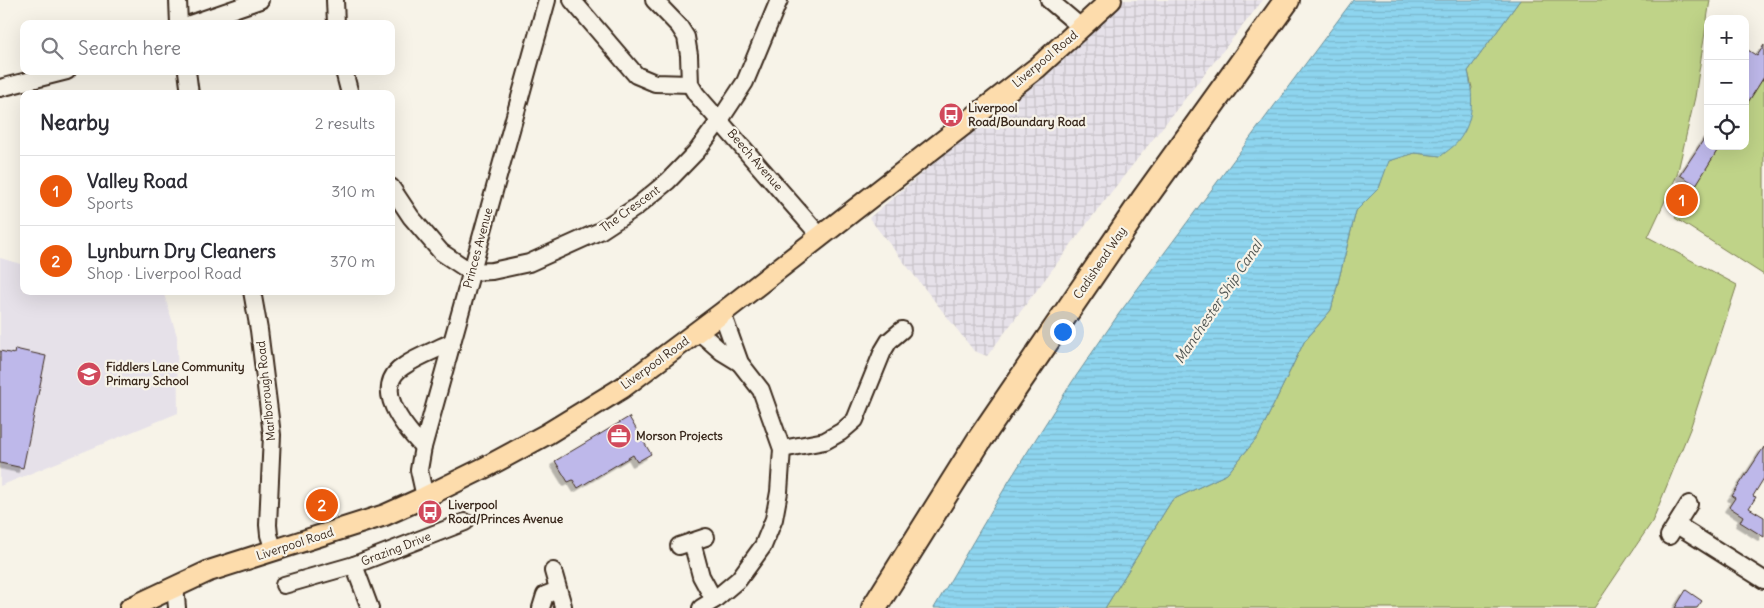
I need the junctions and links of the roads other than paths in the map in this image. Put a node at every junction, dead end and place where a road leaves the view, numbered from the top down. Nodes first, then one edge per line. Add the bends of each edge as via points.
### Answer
1 (178, 0) edge
2 (260, 0) edge
3 (335, 0) edge
4 (547, 0) edge
5 (572, 0) edge
6 (654, 0) edge
7 (778, 0) edge
8 (1050, 0) edge
9 (1110, 0) edge
10 (1287, 0) edge
11 (179, 20) edge
12 (202, 20) edge
13 (336, 20) edge
14 (1082, 28) junction
15 (51, 75) edge
16 (187, 75) edge
17 (345, 75) edge
18 (690, 84) junction
19 (0, 88) edge
20 (189, 90) edge
21 (349, 90) edge
22 (720, 120) junction
23 (395, 193) edge
24 (820, 236) junction
25 (471, 272) junction
26 (253, 295) edge
27 (722, 313) junction
28 (902, 330) dead end
29 (698, 331) junction
30 (452, 342) junction
31 (740, 363) junction
32 (422, 447) junction
33 (782, 449) junction
34 (424, 498) junction
35 (1689, 504) dead end
36 (465, 522) dead end
37 (692, 542) dead end
38 (274, 550) junction
39 (354, 565) junction
40 (553, 571) dead end
41 (1764, 580) edge
42 (284, 585) dead end
43 (175, 586) junction
44 (707, 604) edge
45 (143, 605) edge
46 (177, 608) edge
47 (370, 608) edge
48 (540, 608) edge
49 (874, 608) edge

1 - 11 street
2 - 12 street
3 - 13 street
4 - 25 street, Princes Avenue
5 - 18 street via 636,75 655,82
6 - 18 street via 686,37
7 - 22 street, The Crescent via 745,82
8 - 14 street
9 - 14 main road, Liverpool Road
10 - 49 highway, Cadishead Way via 1144,199 985,431
14 - 24 main road, Liverpool Road via 1038,67
15 - 19 street
16 - 20 street
17 - 21 street
18 - 22 street, Beech Avenue
22 - 24 street, Beech Avenue
22 - 25 street, The Crescent via 697,151 668,181 600,232 529,263
23 - 25 street via 441,252
24 - 27 main road, Liverpool Road
25 - 30 street, Princes Avenue
26 - 38 street, Marlborough Road via 272,435 268,525
27 - 29 main road, Liverpool Road
27 - 31 street
28 - 33 street via 883,337 883,351 855,420 826,441
29 - 31 street
29 - 34 main road, Liverpool Road via 622,388 547,434
30 - 32 street, Princes Avenue
30 - 32 street via 403,366 393,375 391,382 391,400 399,417
31 - 33 street via 761,390
32 - 34 street, Princes Avenue via 419,470
33 - 44 street via 774,519 763,546 739,579
34 - 38 main road, Liverpool Road via 385,515
35 - 41 street via 1673,530
36 - 39 street, Grazing Drive
37 - 44 street
38 - 43 main road, Liverpool Road
39 - 42 street, Grazing Drive
39 - 47 street, Grazing Drive
40 - 48 street via 561,598 545,595
43 - 45 main road, Liverpool Road
43 - 46 street

